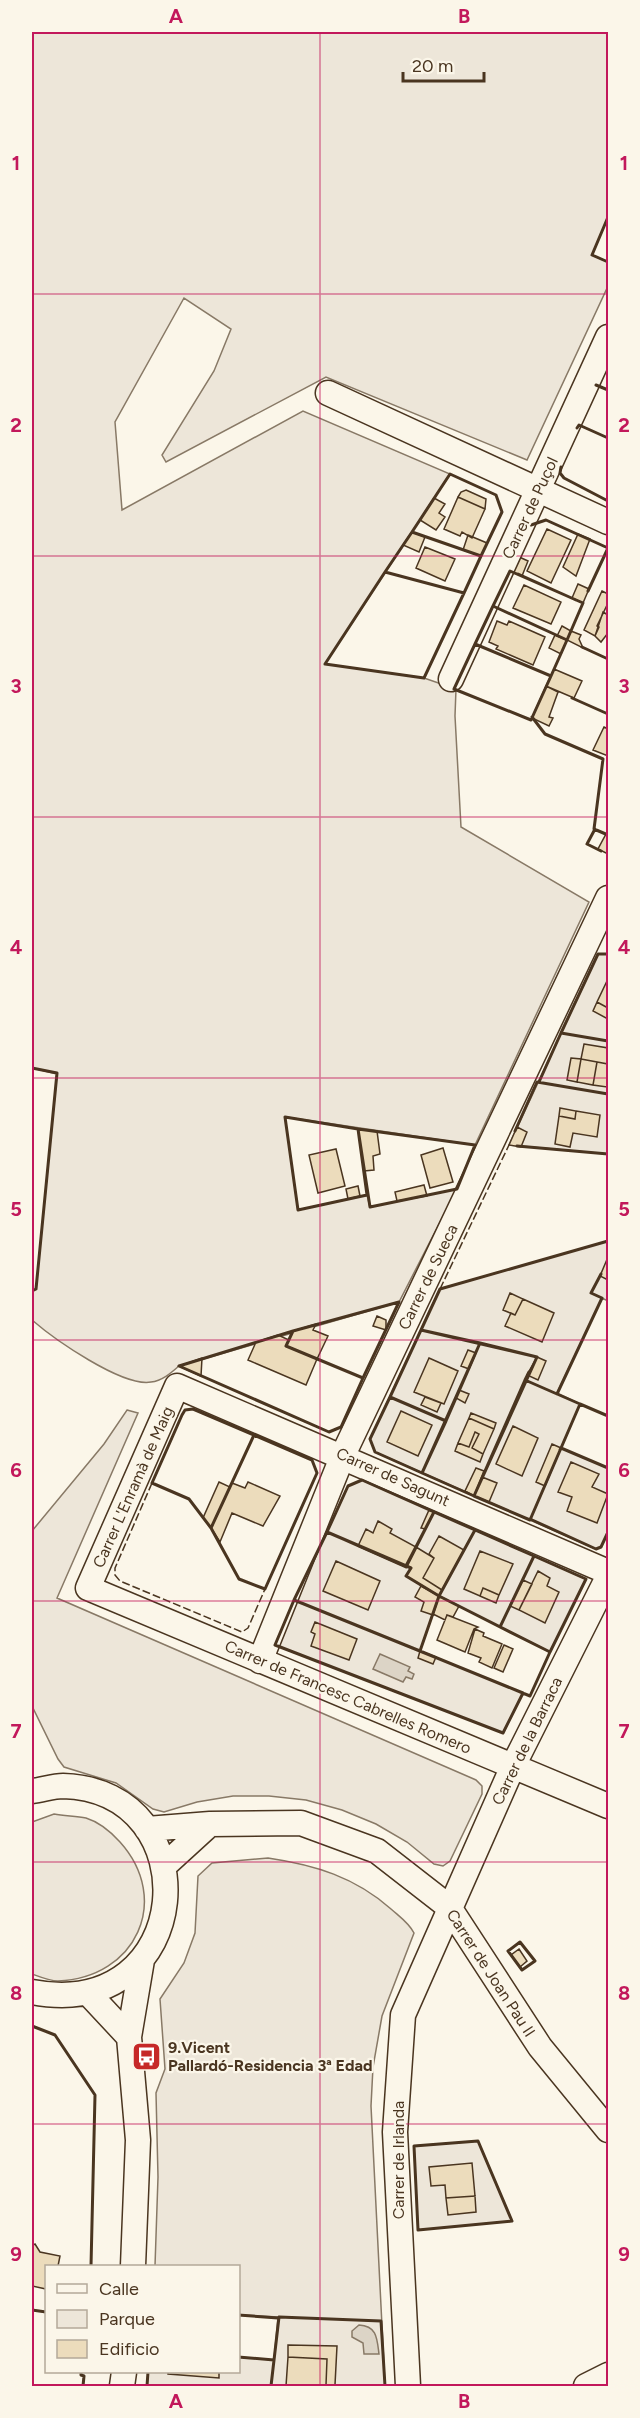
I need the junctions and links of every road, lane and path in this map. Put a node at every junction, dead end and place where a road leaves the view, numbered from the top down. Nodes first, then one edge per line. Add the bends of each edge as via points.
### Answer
1 (609, 337) edge
2 (328, 393) dead end
3 (538, 490) junction
4 (609, 522) edge
5 (451, 679) dead end
6 (609, 898) edge
7 (602, 927) edge
8 (177, 1386) joint
9 (343, 1455) junction
10 (609, 1572) edge
11 (609, 1576) edge
12 (88, 1588) joint
13 (260, 1661) junction
14 (513, 1766) junction
15 (32, 1791) edge
16 (609, 1806) edge
17 (210, 1824) junction
18 (147, 1829) junction
19 (164, 1866) junction
20 (449, 1907) junction
21 (142, 1960) junction
22 (32, 1992) edge
23 (88, 1993) junction
24 (129, 2037) junction
25 (609, 2130) edge
26 (133, 2265) edge
27 (609, 2375) edge
28 (408, 2386) edge
29 (586, 2386) edge

1 - 3 street, Carrer de Puçol
2 - 3 street
3 - 4 street
3 - 5 street, Carrer de Puçol
6 - 7 street, Carrer de Sueca
7 - 9 street, Carrer de Sueca
8 - 9 street, Carrer de Sagunt
8 - 12 street, Carrer L'Enramà de Maig
9 - 10 street, Carrer de Sagunt
9 - 13 street, Carrer de Sueca
11 - 14 street, Carrer de la Barraca
12 - 13 street, Carrer de Francesc Cabrelles Romero
13 - 14 street, Carrer de Francesc Cabrelles Romero
14 - 16 street, Carrer de Francesc Cabrelles Romero
14 - 20 street, Carrer de la Barraca
15 - 18 street via 63,1786 95,1791 124,1806
17 - 18 street, Carrer de Joan Pau II
17 - 19 street
17 - 20 street, Carrer de Joan Pau II via 301,1823 377,1851
18 - 19 street
19 - 21 street via 165,1910 159,1931
20 - 25 street, Carrer de Joan Pau II via 540,2047
20 - 28 street, Carrer de Irlanda via 403,2015 395,2132
21 - 23 street via 118,1981
21 - 24 street
22 - 23 street via 60,1996
23 - 24 street
24 - 26 street via 138,2140
27 - 29 street

